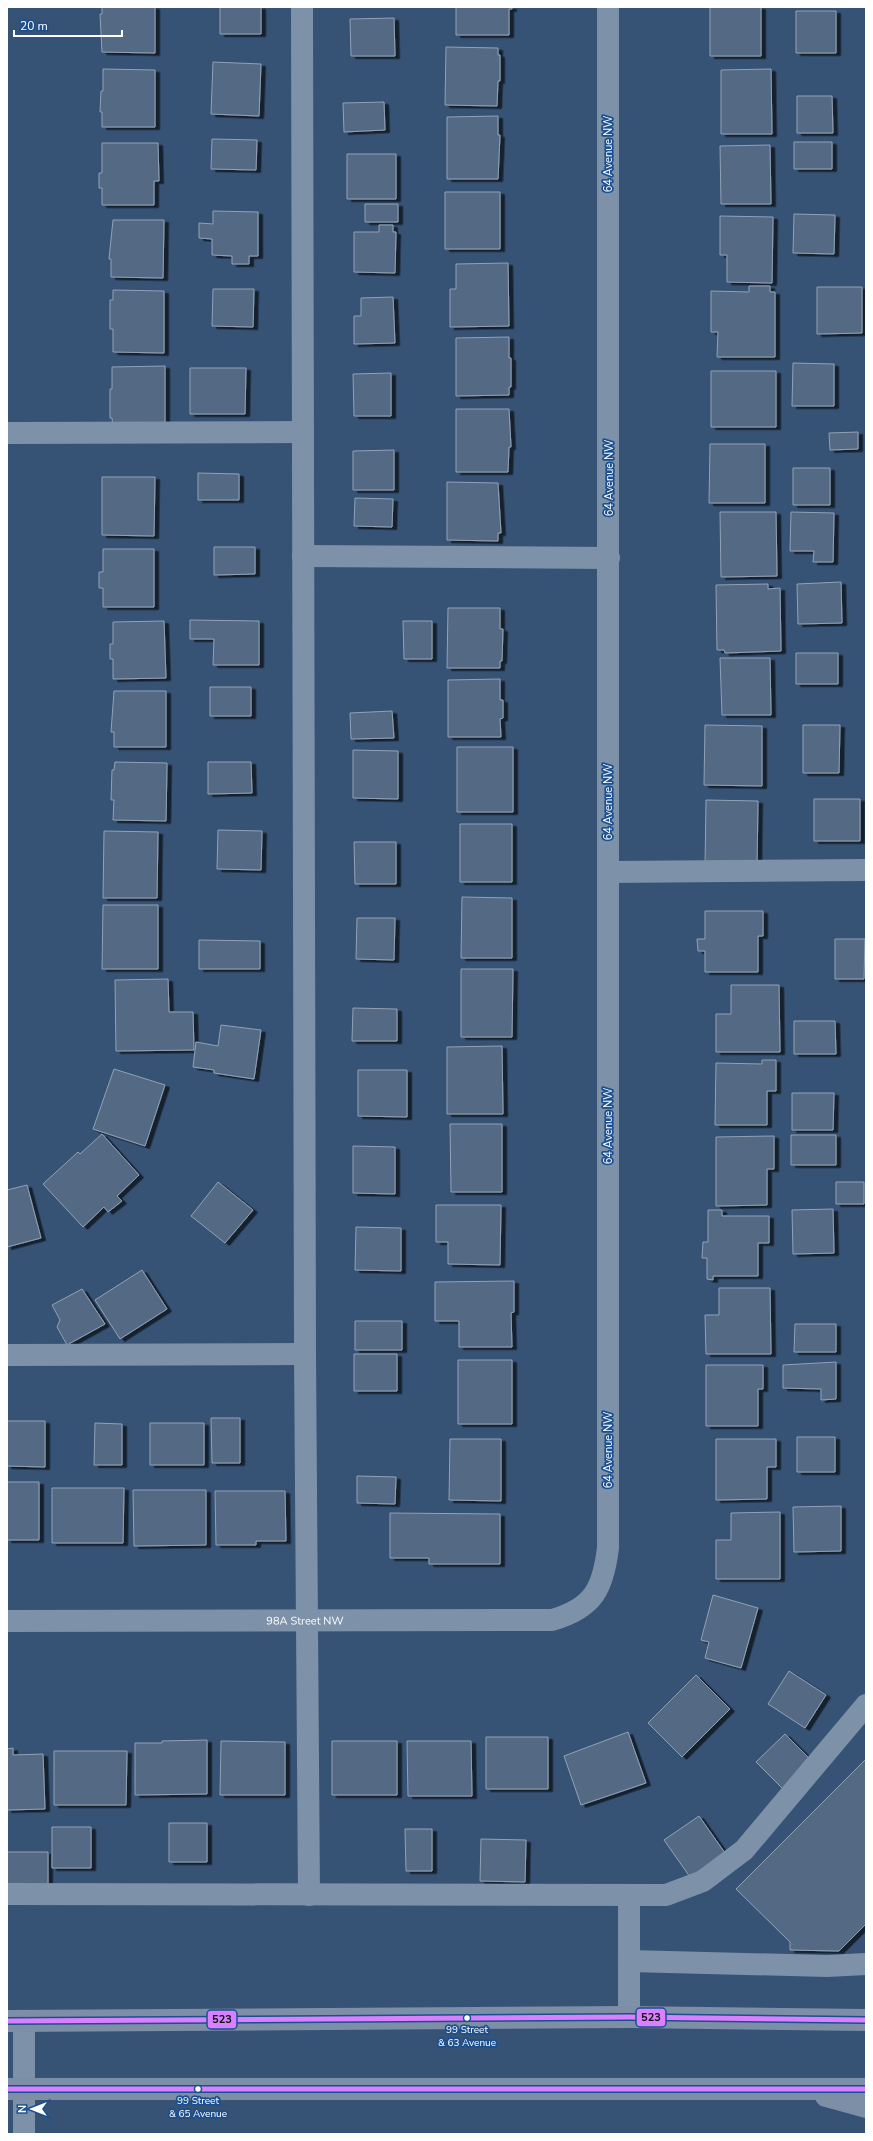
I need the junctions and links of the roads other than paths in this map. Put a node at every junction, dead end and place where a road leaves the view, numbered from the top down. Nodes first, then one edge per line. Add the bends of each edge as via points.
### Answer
1 (302, 7) edge
2 (608, 7) edge
3 (303, 432) junction
4 (7, 433) edge
5 (303, 556) junction
6 (609, 558) junction
7 (866, 870) edge
8 (608, 872) junction
9 (305, 1354) junction
10 (7, 1355) edge
11 (595, 1594) joint
12 (7, 1621) edge
13 (307, 1621) junction
14 (866, 1705) edge
15 (7, 1894) edge
16 (309, 1895) junction
17 (630, 1895) junction
18 (630, 1962) junction
19 (866, 1964) edge
20 (630, 2017) junction
21 (866, 2020) edge
22 (15, 2021) edge
23 (15, 2089) edge
24 (866, 2089) edge
25 (803, 2090) junction
26 (866, 2107) edge
27 (24, 2134) edge

1 - 3 street
2 - 6 street, 64 Avenue NW
3 - 4 street
3 - 5 street
5 - 6 street
5 - 9 street
6 - 8 street, 64 Avenue NW
7 - 8 street
8 - 11 street, 64 Avenue NW via 608,1548 602,1583
9 - 10 street
9 - 13 street
11 - 13 street, 98A Street NW via 581,1608 552,1620
12 - 13 street, 98A Street NW
13 - 16 street
14 - 17 street via 744,1850 703,1881 666,1895
15 - 16 street
16 - 17 street
17 - 18 street
18 - 19 street via 827,1966
18 - 20 street
20 - 21 main road
20 - 22 main road
22 - 23 street
23 - 25 main road
23 - 27 street
24 - 25 main road
25 - 26 main road

